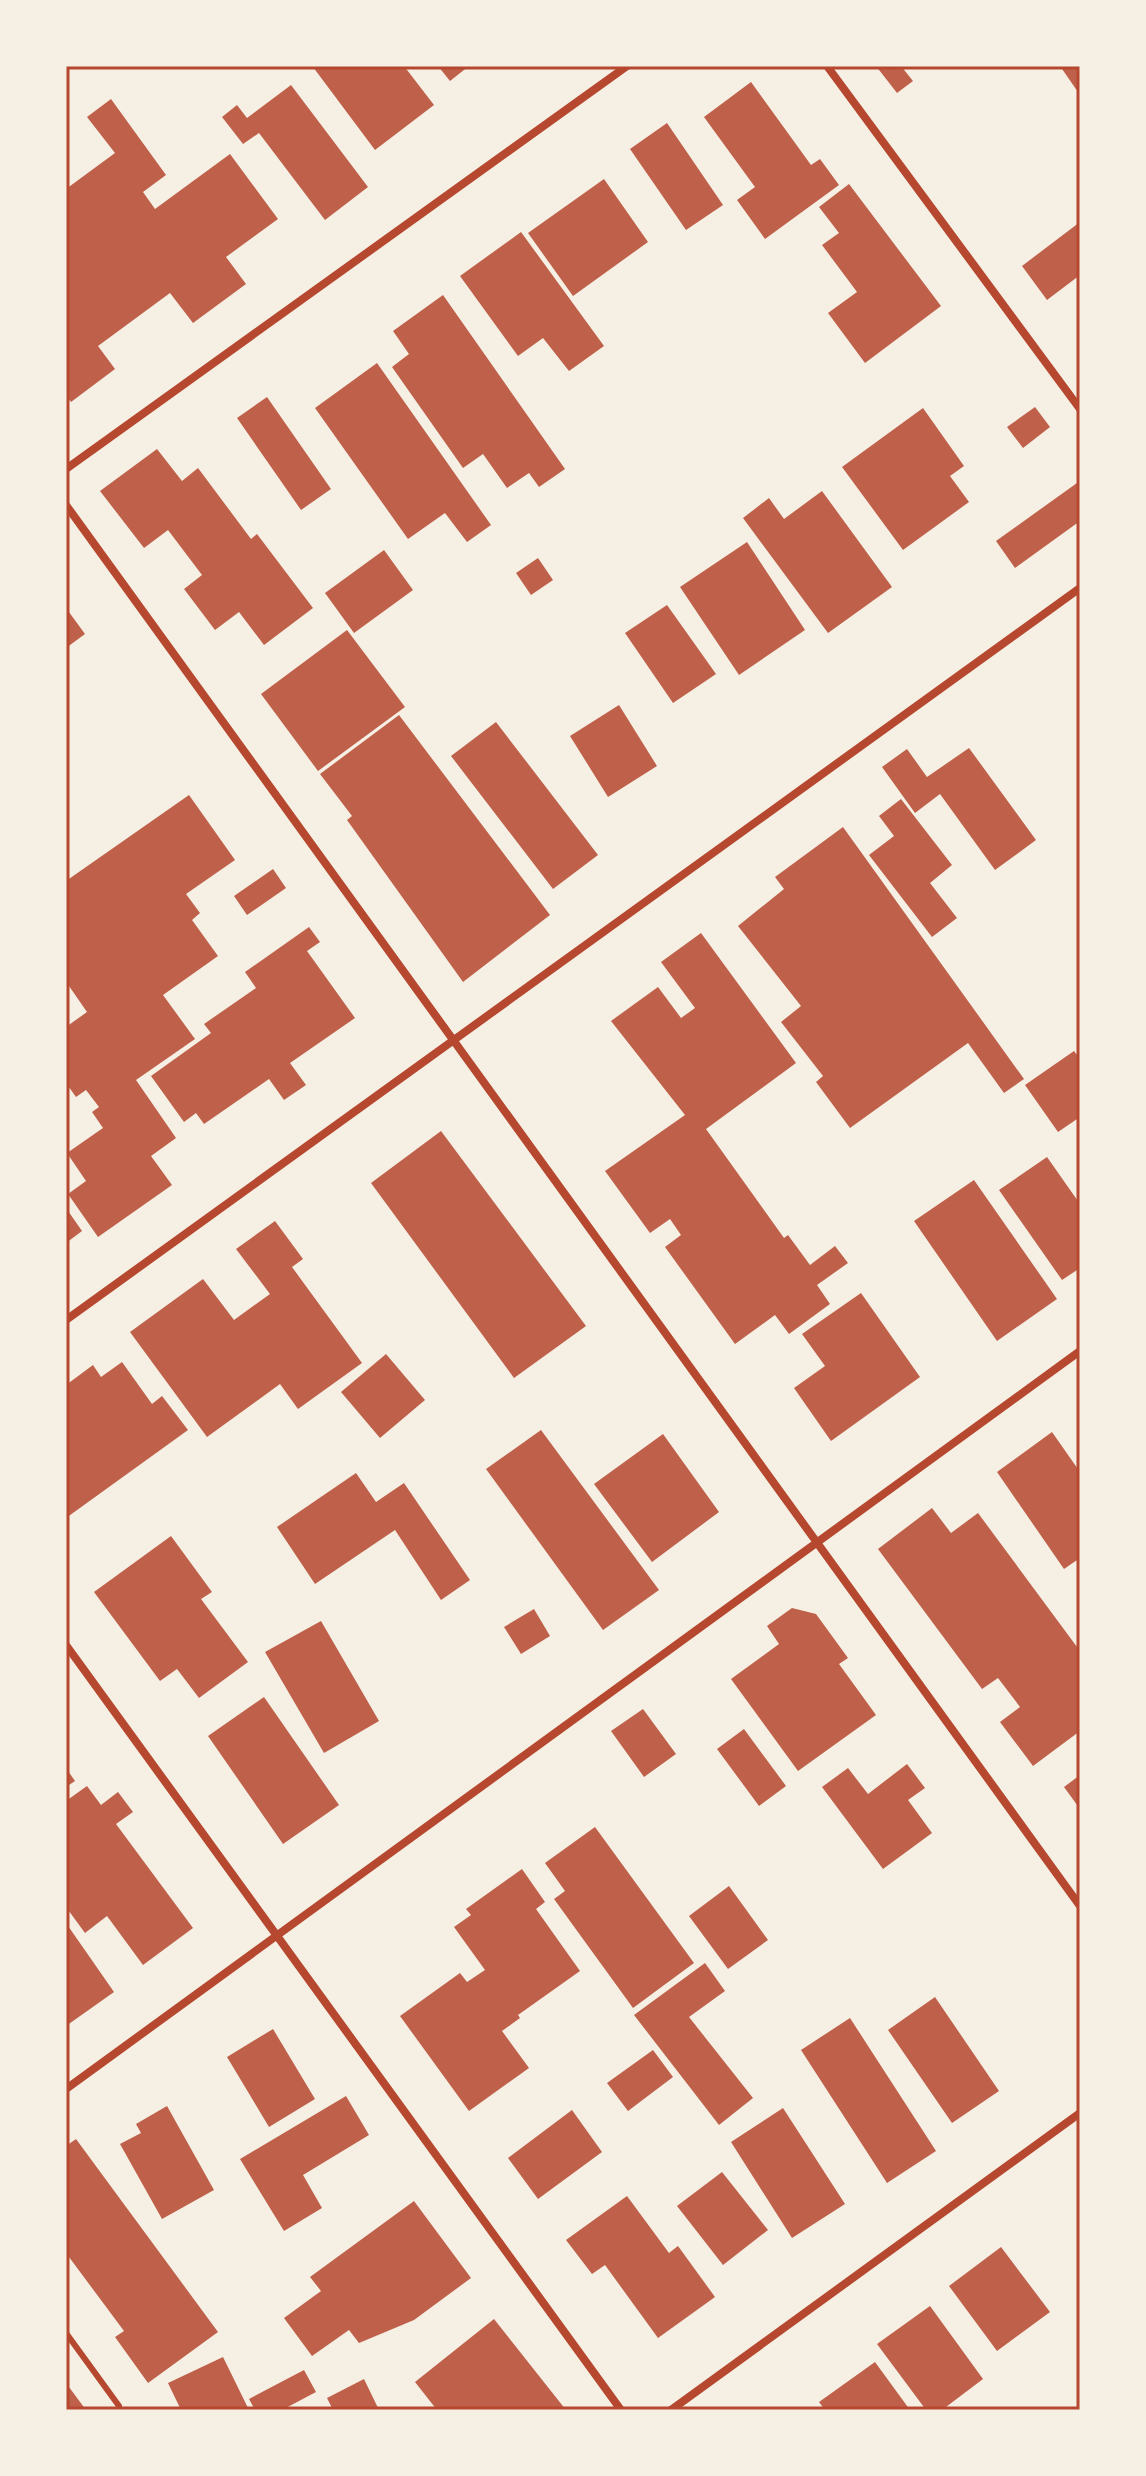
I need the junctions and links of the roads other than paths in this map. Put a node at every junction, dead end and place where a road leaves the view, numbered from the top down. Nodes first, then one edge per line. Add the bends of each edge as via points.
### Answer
1 (627, 66) edge
2 (827, 66) edge
3 (1080, 409) edge
4 (66, 469) edge
5 (66, 505) edge
6 (1080, 588) edge
7 (453, 1040) junction
8 (66, 1320) edge
9 (1080, 1351) edge
10 (816, 1541) junction
11 (66, 1645) edge
12 (1080, 1906) edge
13 (276, 1936) junction
14 (66, 2089) edge
15 (1080, 2113) edge
16 (66, 2333) edge
17 (119, 2406) dead end
18 (621, 2410) edge
19 (671, 2410) edge

1 - 4 street
2 - 3 street
5 - 7 street
6 - 7 street
7 - 8 street
7 - 10 street
9 - 10 street
10 - 12 street
10 - 13 street
11 - 13 street
13 - 14 street
13 - 18 street
15 - 19 street
16 - 17 lane

